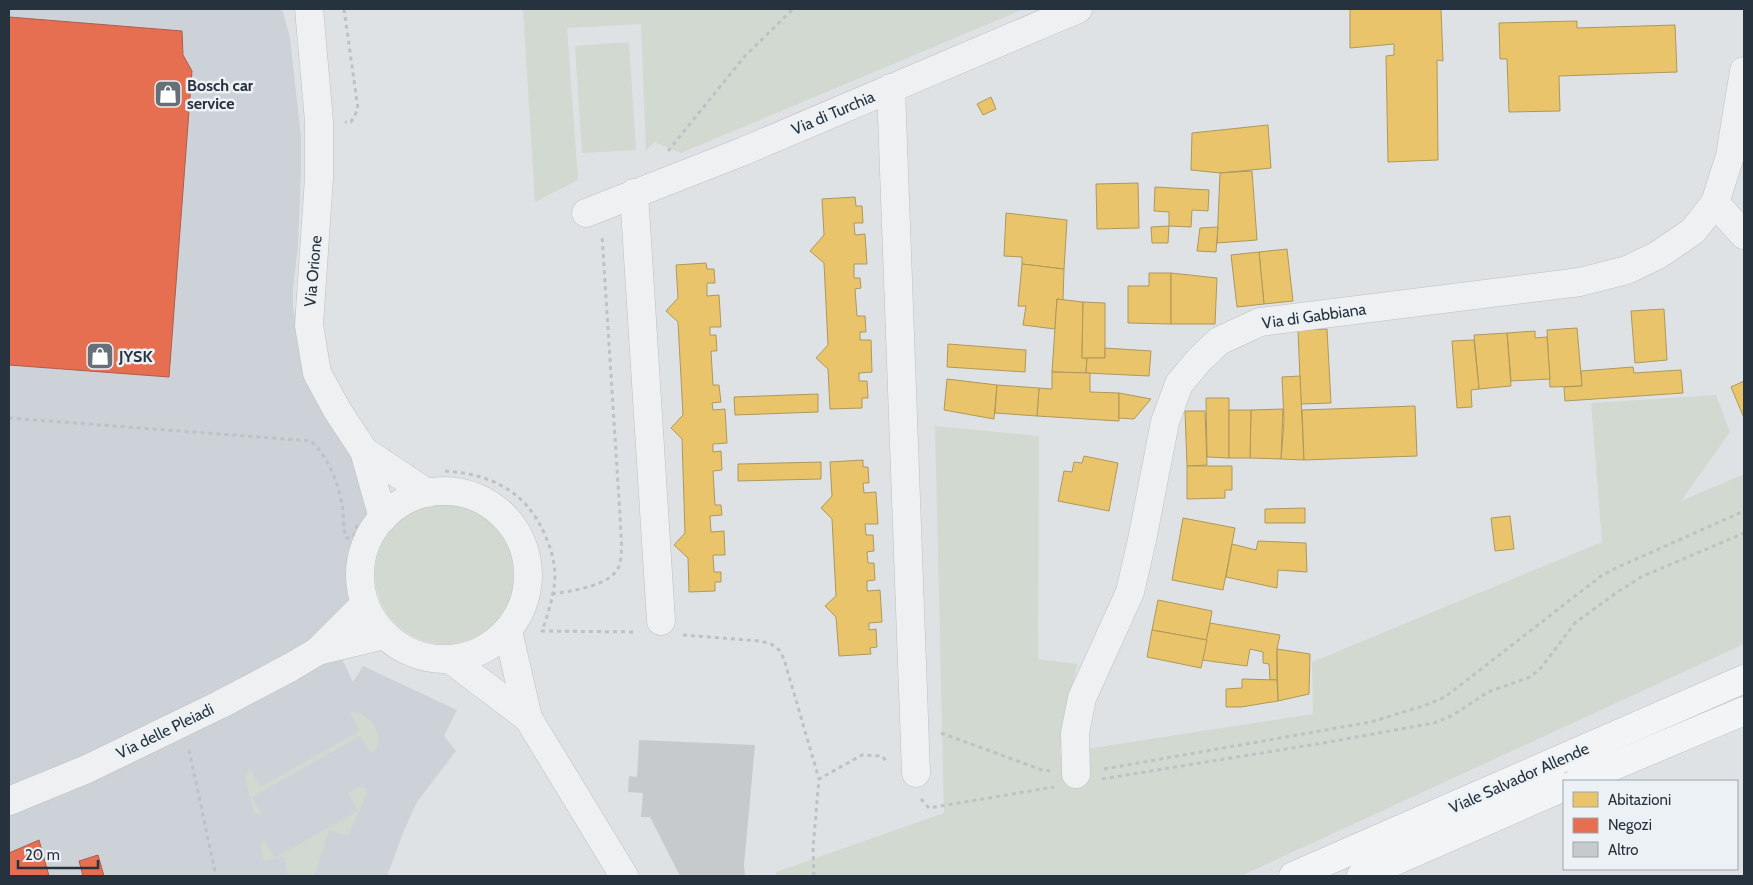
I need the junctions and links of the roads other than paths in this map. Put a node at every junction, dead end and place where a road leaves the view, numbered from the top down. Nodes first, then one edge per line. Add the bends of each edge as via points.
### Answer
1 (309, 9) edge
2 (1078, 9) edge
3 (1744, 71) edge
4 (891, 88) junction
5 (634, 193) junction
6 (1715, 203) junction
7 (593, 210) road end
8 (1744, 235) edge
9 (364, 450) junction
10 (432, 482) junction
11 (370, 518) junction
12 (365, 604) junction
13 (661, 629) road end
14 (508, 631) junction
15 (386, 635) junction
16 (318, 651) junction
17 (450, 659) junction
18 (1744, 680) edge
19 (1744, 711) edge
20 (528, 718) junction
21 (916, 773) dead end
22 (1085, 777) road end
23 (1580, 780) edge
24 (1563, 787) edge
25 (9, 801) edge
26 (624, 876) edge
27 (1294, 876) edge
28 (1361, 876) edge

1 - 9 street, Via Orione via 319,121 318,212 309,325 317,373 341,418
2 - 4 street, Via di Turchia
3 - 6 street, Via di Gabbiana via 1730,156
4 - 5 street, Via di Turchia via 744,151
4 - 21 street
5 - 7 street, Via di Turchia
5 - 13 street
6 - 8 street
6 - 22 street, Via di Gabbiana via 1693,231 1658,255 1627,270 1580,282 1260,322 1219,341 1179,384 1165,422 1130,592 1082,698 1075,734
9 - 10 street
9 - 11 street, Via Orione
10 - 11 street via 417,495
10 - 14 street via 494,507 517,533 526,555 528,578 525,601
11 - 12 street via 360,582
12 - 15 street
12 - 16 street, Via delle Pleiadi
14 - 17 street via 482,651
14 - 20 street
15 - 16 street, Via delle Pleiadi
15 - 17 street via 404,650 427,658
16 - 25 street, Via delle Pleiadi via 179,725 87,769
17 - 20 street
18 - 27 main road, Viale Salvador Allende
19 - 23 main road, Viale Salvador Allende
20 - 26 street
24 - 28 main road, Viale Salvador Allende

